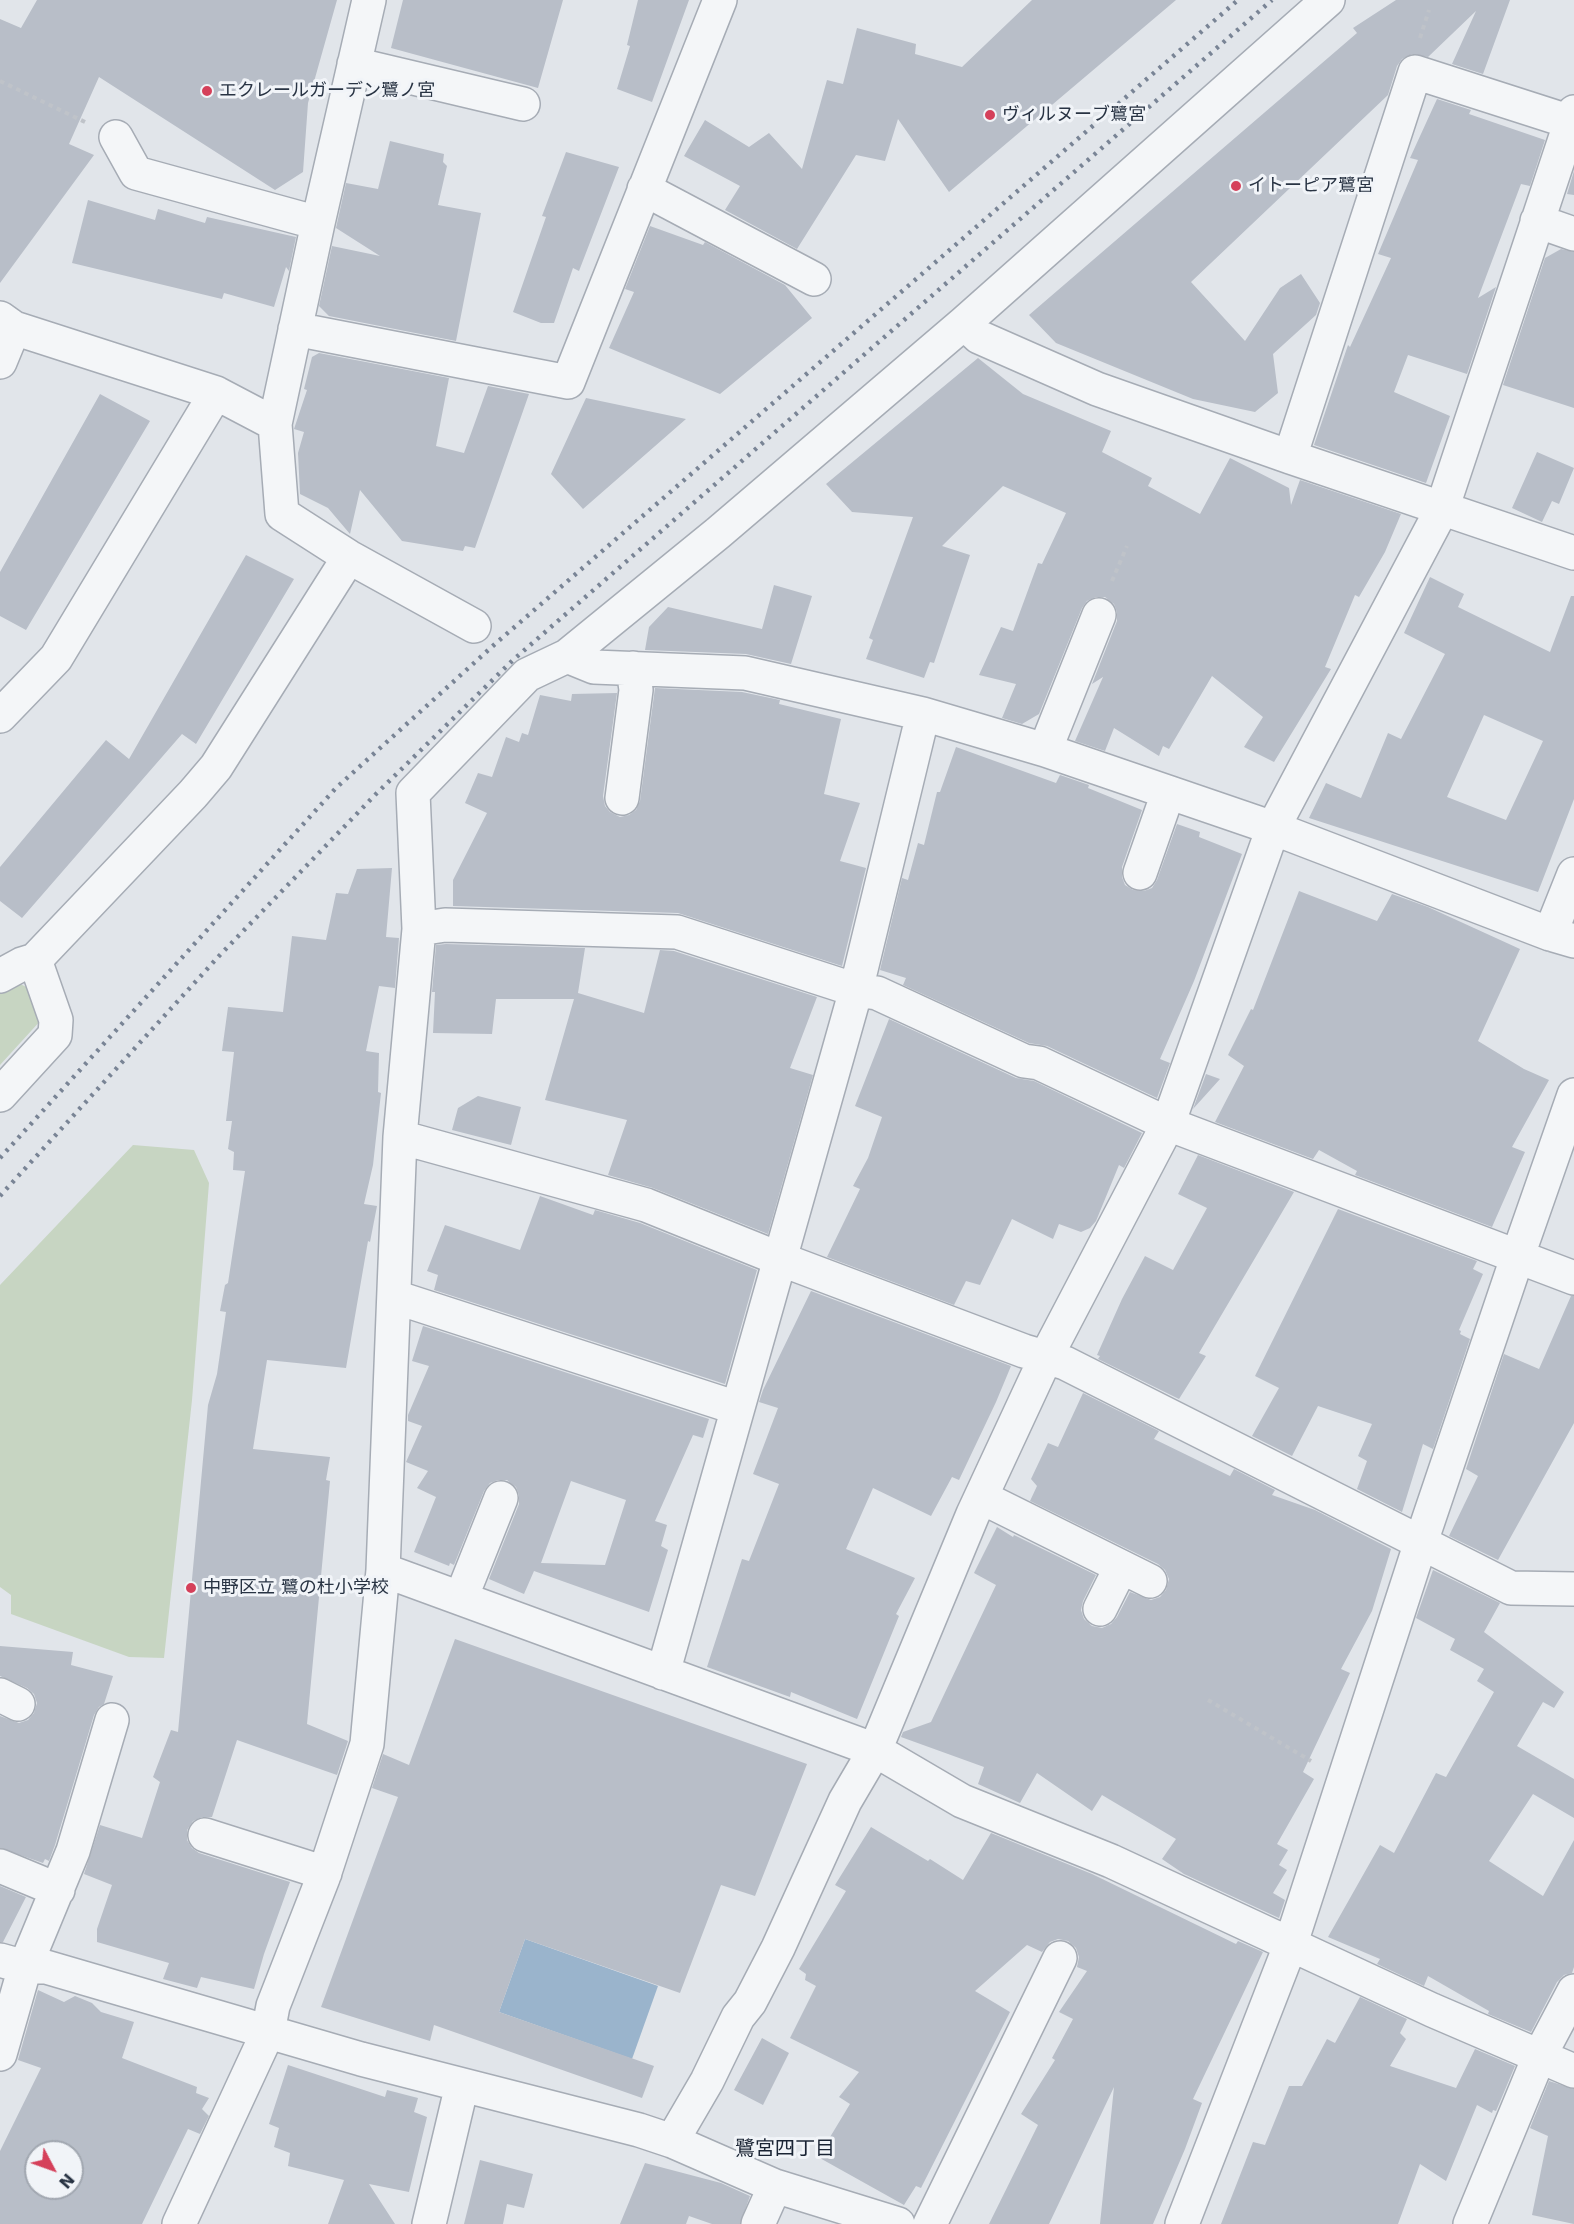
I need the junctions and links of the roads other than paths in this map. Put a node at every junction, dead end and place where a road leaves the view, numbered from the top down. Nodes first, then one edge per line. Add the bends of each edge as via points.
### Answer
1 (369, 0) edge
2 (720, 0) edge
3 (1328, 0) edge
4 (354, 64) junction
5 (523, 104) dead end
6 (1573, 119) edge
7 (116, 137) road end
8 (644, 189) junction
9 (1537, 221) junction
10 (318, 223) junction
11 (1574, 234) edge
12 (814, 279) dead end
13 (7, 323) edge
14 (964, 323) junction
15 (295, 329) junction
16 (0, 362) edge
17 (216, 393) junction
18 (275, 424) junction
19 (1290, 457) junction
20 (1442, 509) junction
21 (1574, 553) edge
22 (349, 557) junction
23 (1099, 615) dead end
24 (474, 626) dead end
25 (567, 656) junction
26 (633, 668) junction
27 (923, 714) junction
28 (0, 716) edge
29 (1045, 750) junction
30 (1168, 793) junction
31 (622, 798) dead end
32 (1272, 828) junction
33 (1140, 873) dead end
34 (1574, 873) edge
35 (419, 929) junction
36 (1562, 937) edge
37 (35, 960) junction
38 (0, 976) edge
39 (856, 990) junction
40 (0, 1095) edge
41 (1574, 1095) edge
42 (1168, 1124) junction
43 (400, 1137) junction
44 (1517, 1258) junction
45 (780, 1259) junction
46 (1574, 1278) edge
47 (395, 1296) junction
48 (1046, 1357) junction
49 (737, 1408) junction
50 (981, 1497) junction
51 (501, 1498) dead end
52 (1422, 1542) junction
53 (1121, 1567) junction
54 (383, 1570) junction
55 (1150, 1581) dead end
56 (1574, 1589) edge
57 (461, 1598) junction
58 (1100, 1609) dead end
59 (663, 1673) junction
60 (112, 1720) dead end
61 (875, 1750) junction
62 (205, 1835) dead end
63 (0, 1866) edge
64 (325, 1873) junction
65 (58, 1890) junction
66 (1290, 1946) junction
67 (1060, 1958) dead end
68 (13, 1964) edge
69 (1574, 1991) edge
70 (268, 2032) junction
71 (0, 2054) edge
72 (1539, 2057) junction
73 (1574, 2071) edge
74 (462, 2085) junction
75 (672, 2141) junction
76 (775, 2186) junction
77 (179, 2224) edge
78 (429, 2224) edge
79 (758, 2224) edge
80 (898, 2224) edge
81 (930, 2224) edge
82 (1182, 2224) edge
83 (1470, 2224) edge

1 - 4 street
2 - 8 street
3 - 14 street
4 - 5 street
4 - 10 street
6 - 9 street
6 - 19 street via 1415,72
7 - 10 street via 136,173
8 - 12 street
8 - 15 street via 568,382
9 - 11 street
9 - 20 street
10 - 15 street
13 - 16 street
13 - 17 street
14 - 19 street via 979,337 1097,389
14 - 25 street
15 - 18 street
17 - 18 street
17 - 28 street via 56,658
18 - 22 street via 282,514
19 - 20 street
20 - 21 street
20 - 32 street
22 - 24 street
22 - 37 street via 216,767
23 - 29 street
25 - 26 street via 594,667
25 - 35 street via 527,675 413,793
26 - 27 street via 745,673
26 - 31 street via 636,690
27 - 29 street
27 - 39 street
29 - 30 street
30 - 32 street
30 - 33 street
32 - 36 street
32 - 42 street
34 - 36 street
35 - 39 street via 445,926 677,932
35 - 43 street
37 - 38 street
37 - 40 street via 56,1020 55,1035
39 - 42 street via 877,993
39 - 45 street
41 - 44 street
42 - 44 street
42 - 48 street
43 - 45 street via 646,1205
43 - 47 street
44 - 46 street
44 - 52 street
45 - 48 street
45 - 49 street
47 - 49 street
47 - 54 street
48 - 50 street
48 - 52 street
49 - 59 street
50 - 53 street
50 - 61 street
51 - 57 street
52 - 56 street via 1511,1588
52 - 66 street
53 - 55 street
53 - 58 street
54 - 57 street
54 - 64 street via 367,1744
57 - 59 street
59 - 61 street
60 - 65 street
61 - 66 street via 962,1801 1111,1861
61 - 75 street via 845,1802 750,2002 738,2017 708,2081
62 - 64 street
63 - 65 street
64 - 70 street via 273,2006
65 - 68 street
66 - 72 street
66 - 82 street
67 - 81 street
68 - 70 street via 46,1967
68 - 71 street
69 - 72 street
70 - 74 street
70 - 77 street
72 - 73 street
72 - 83 street
74 - 75 street
74 - 78 street
75 - 76 street
76 - 79 street
76 - 80 street

